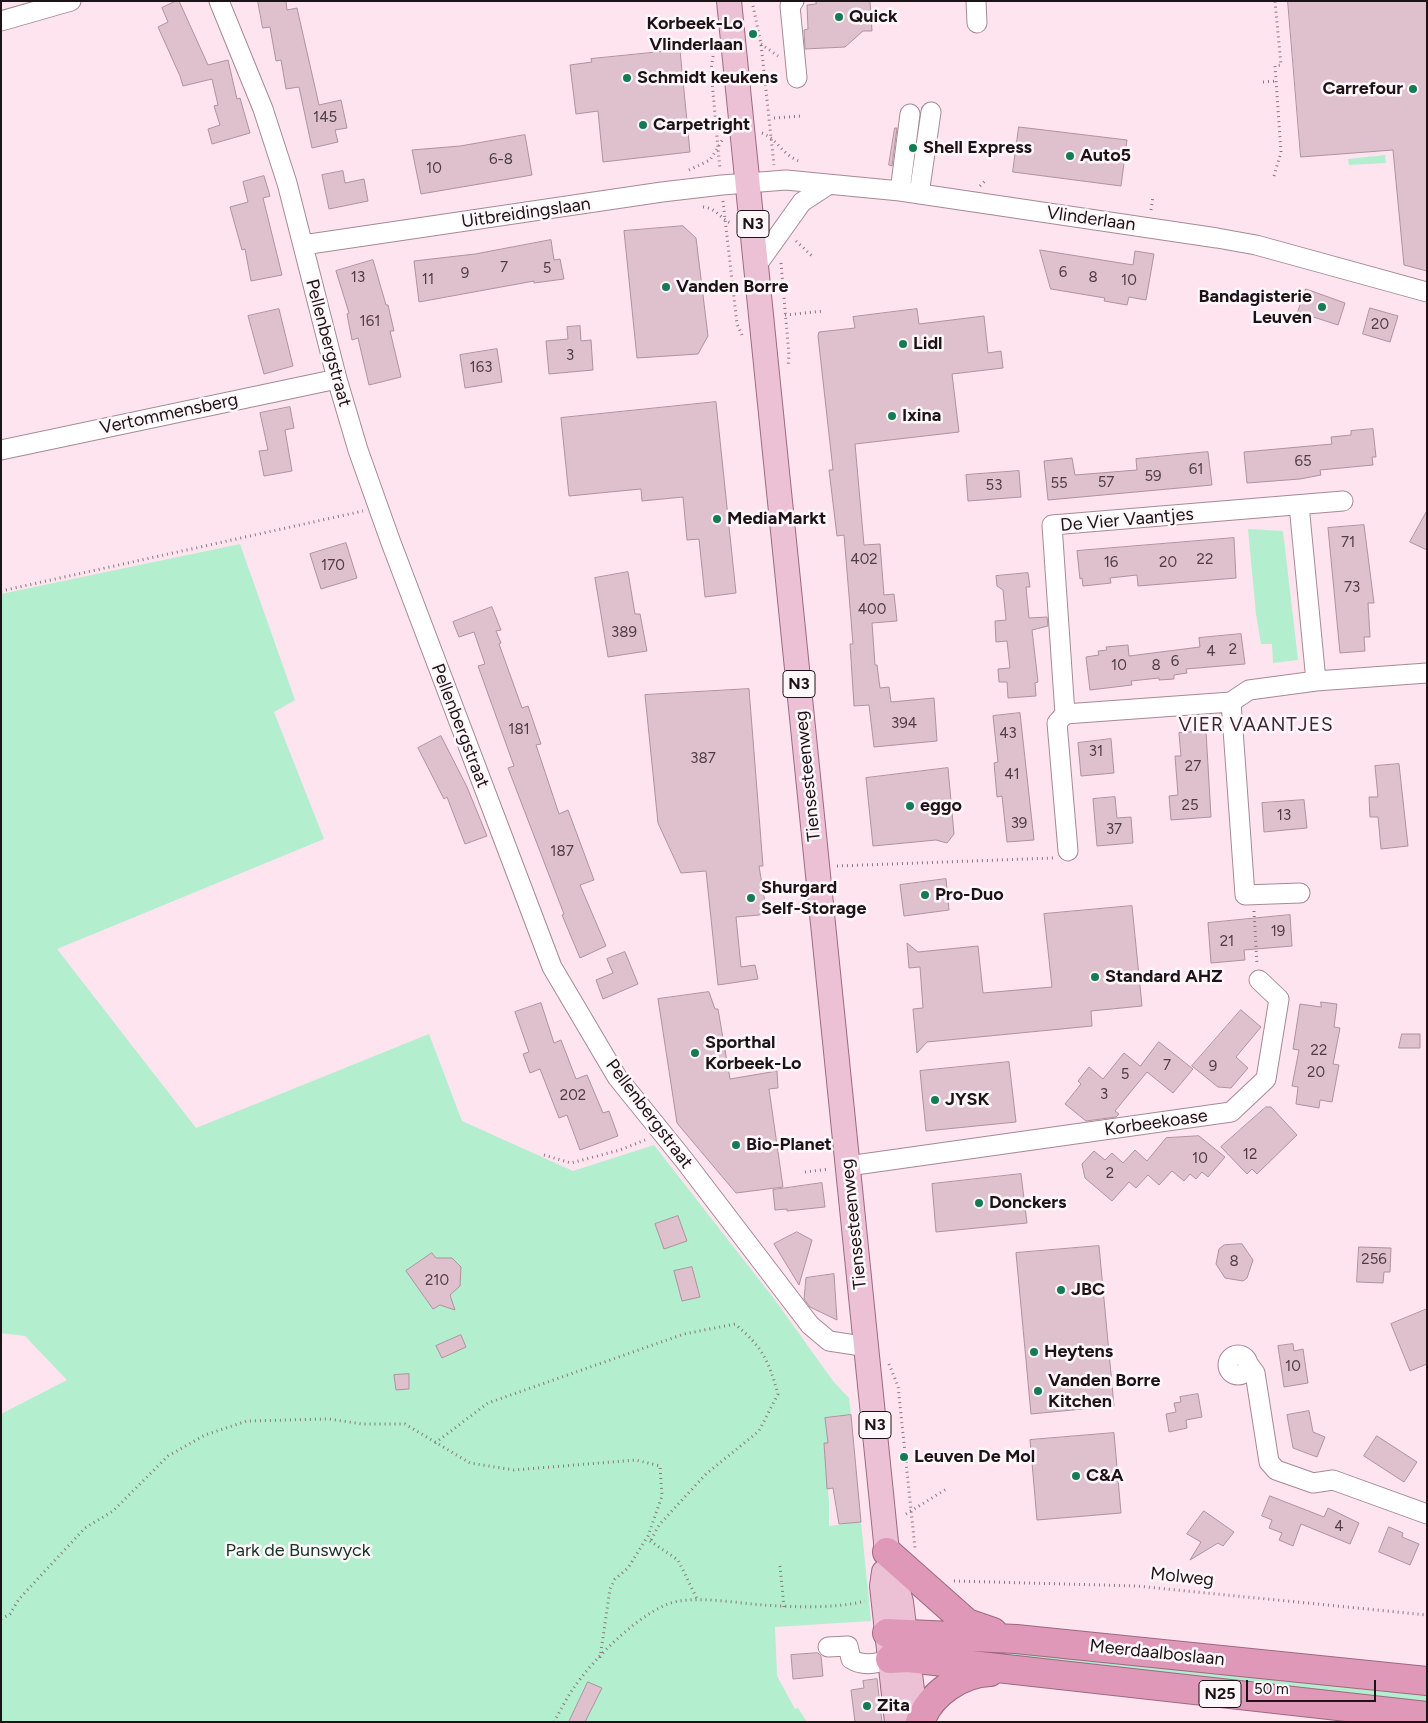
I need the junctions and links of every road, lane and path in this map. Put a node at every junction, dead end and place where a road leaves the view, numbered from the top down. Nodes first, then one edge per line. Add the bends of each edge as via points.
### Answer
1 (72, 1) edge
2 (219, 1) edge
3 (729, 1) edge
4 (752, 1) edge
5 (794, 1) edge
6 (976, 1) edge
7 (1275, 1) edge
8 (1, 20) edge
9 (977, 23) dead end
10 (714, 51) dead end
11 (797, 78) dead end
12 (1263, 82) dead end
13 (1276, 82) junction
14 (931, 112) dead end
15 (910, 114) dead end
16 (801, 116) dead end
17 (774, 118) dead end
18 (758, 131) dead end
19 (726, 135) dead end
20 (770, 136) junction
21 (718, 147) junction
22 (719, 159) dead end
23 (774, 162) dead end
24 (800, 162) dead end
25 (702, 165) dead end
26 (1274, 176) dead end
27 (749, 183) junction
28 (828, 185) junction
29 (900, 191) junction
30 (919, 194) junction
31 (1153, 196) dead end
32 (724, 206) dead end
33 (706, 207) dead end
34 (1150, 213) dead end
35 (725, 222) junction
36 (738, 224) dead end
37 (792, 237) dead end
38 (303, 244) junction
39 (780, 254) dead end
40 (812, 256) dead end
41 (757, 265) junction
42 (1427, 292) edge
43 (824, 310) dead end
44 (785, 315) junction
45 (743, 339) dead end
46 (788, 373) dead end
47 (337, 379) junction
48 (1, 450) edge
49 (1343, 501) dead end
50 (1299, 505) junction
51 (378, 508) junction
52 (1, 591) edge
53 (1427, 673) edge
54 (1316, 681) junction
55 (1231, 702) junction
56 (1065, 714) junction
57 (1068, 852) joint
58 (818, 867) junction
59 (1300, 893) dead end
60 (1253, 905) dead end
61 (1259, 980) joint
62 (662, 1134) junction
63 (544, 1155) dead end
64 (848, 1166) junction
65 (868, 1347) junction
66 (1249, 1365) dead end
67 (899, 1396) dead end
68 (434, 1443) junction
69 (948, 1488) dead end
70 (912, 1510) junction
71 (906, 1514) dead end
72 (1427, 1514) edge
73 (648, 1536) junction
74 (650, 1542) junction
75 (916, 1551) dead end
76 (887, 1552) junction
77 (780, 1566) dead end
78 (948, 1582) dead end
79 (884, 1598) junction
80 (698, 1601) junction
81 (784, 1607) junction
82 (1427, 1614) edge
83 (1, 1619) edge
84 (1016, 1639) junction
85 (898, 1646) junction
86 (828, 1647) dead end
87 (600, 1658) junction
88 (1014, 1672) junction
89 (1427, 1681) edge
90 (1427, 1716) edge
91 (554, 1722) edge
92 (897, 1722) edge
93 (916, 1722) edge
94 (920, 1722) edge

1 - 8 street
2 - 38 street, Pellenbergstraat via 263,109
3 - 27 main road, Tiensesteenweg / N3
4 - 20 path via 761,44
5 - 11 street via 790,6
6 - 9 street
7 - 13 path via 1281,65 1275,66
10 - 21 path via 711,70
12 - 13 path
13 - 26 path via 1281,152
14 - 30 street
15 - 29 street
16 - 17 path
18 - 20 path
19 - 21 path
20 - 23 path
20 - 24 path via 783,153
21 - 22 path
21 - 25 path via 710,160
27 - 28 street, Vlinderlaan via 786,180
27 - 38 street, Uitbreidingslaan via 662,192
27 - 41 main road, Tiensesteenweg / N3
28 - 29 street, Vlinderlaan
28 - 41 street via 802,202
29 - 30 street, Vlinderlaan
30 - 42 street, Vlinderlaan via 1256,245
31 - 34 path
32 - 35 path
33 - 35 path via 718,212
35 - 36 path
35 - 45 path via 738,324
37 - 40 path
38 - 47 street, Pellenbergstraat
39 - 44 path
41 - 58 main road, Tiensesteenweg / N3
43 - 44 path
44 - 46 path
47 - 48 street, Vertommensberg
47 - 51 street, Pellenbergstraat
49 - 50 street, De Vier Vaantjes
50 - 54 street
50 - 56 street, De Vier Vaantjes via 1052,525
51 - 52 path
51 - 62 street, Pellenbergstraat via 552,967 617,1077
53 - 54 street
54 - 55 street via 1249,690
55 - 56 street
55 - 59 street via 1245,895
56 - 57 street, De Vier Vaantjes via 1057,723
57 - 58 path via 1054,858
58 - 64 main road, Tiensesteenweg / N3
60 - 61 path
61 - 64 street, Korbeekoase via 1279,999 1266,1079 1231,1112
62 - 63 path via 620,1150 570,1163
62 - 65 street, Pellenbergstraat via 810,1325 829,1341
64 - 65 main road, Tiensesteenweg / N3
65 - 76 main road, Tiensesteenweg / N3
66 - 72 street via 1255,1373 1269,1462 1276,1470 1313,1483 1332,1480
67 - 70 path
68 - 73 path via 470,1463 514,1470 636,1460 660,1466 662,1496
68 - 74 path via 488,1403 684,1334 735,1324 756,1342 770,1366 778,1394 759,1431 706,1474 659,1525
68 - 83 path via 405,1424 362,1424 329,1419 246,1421 205,1435 168,1456 113,1511 85,1528 19,1599 10,1614
69 - 70 path
70 - 71 path
70 - 75 path
73 - 74 path
73 - 87 path via 628,1568 612,1584
74 - 80 path via 678,1560
76 - 79 main road, Tiensesteenweg / N3 via 882,1586
76 - 84 highway via 966,1623
76 - 85 main road, Tiensesteenweg / N3 via 901,1602
77 - 81 path
78 - 82 path, Molweg via 1137,1586
79 - 81 path via 853,1604
79 - 85 main road, Tiensesteenweg / N3
80 - 81 path
80 - 87 path via 664,1605 633,1626
84 - 85 highway, Meerdaalboslaan / N25
84 - 89 highway, Meerdaalboslaan / N25
85 - 86 street via 882,1662 858,1664 851,1659 848,1646
85 - 88 highway, Meerdaalboslaan / N25
85 - 92 main road, Tiensesteenweg / N3
85 - 93 main road, Tiensesteenweg / N3
87 - 91 path via 573,1688
88 - 90 highway, Meerdaalboslaan / N25
88 - 94 highway via 967,1676 936,1697

